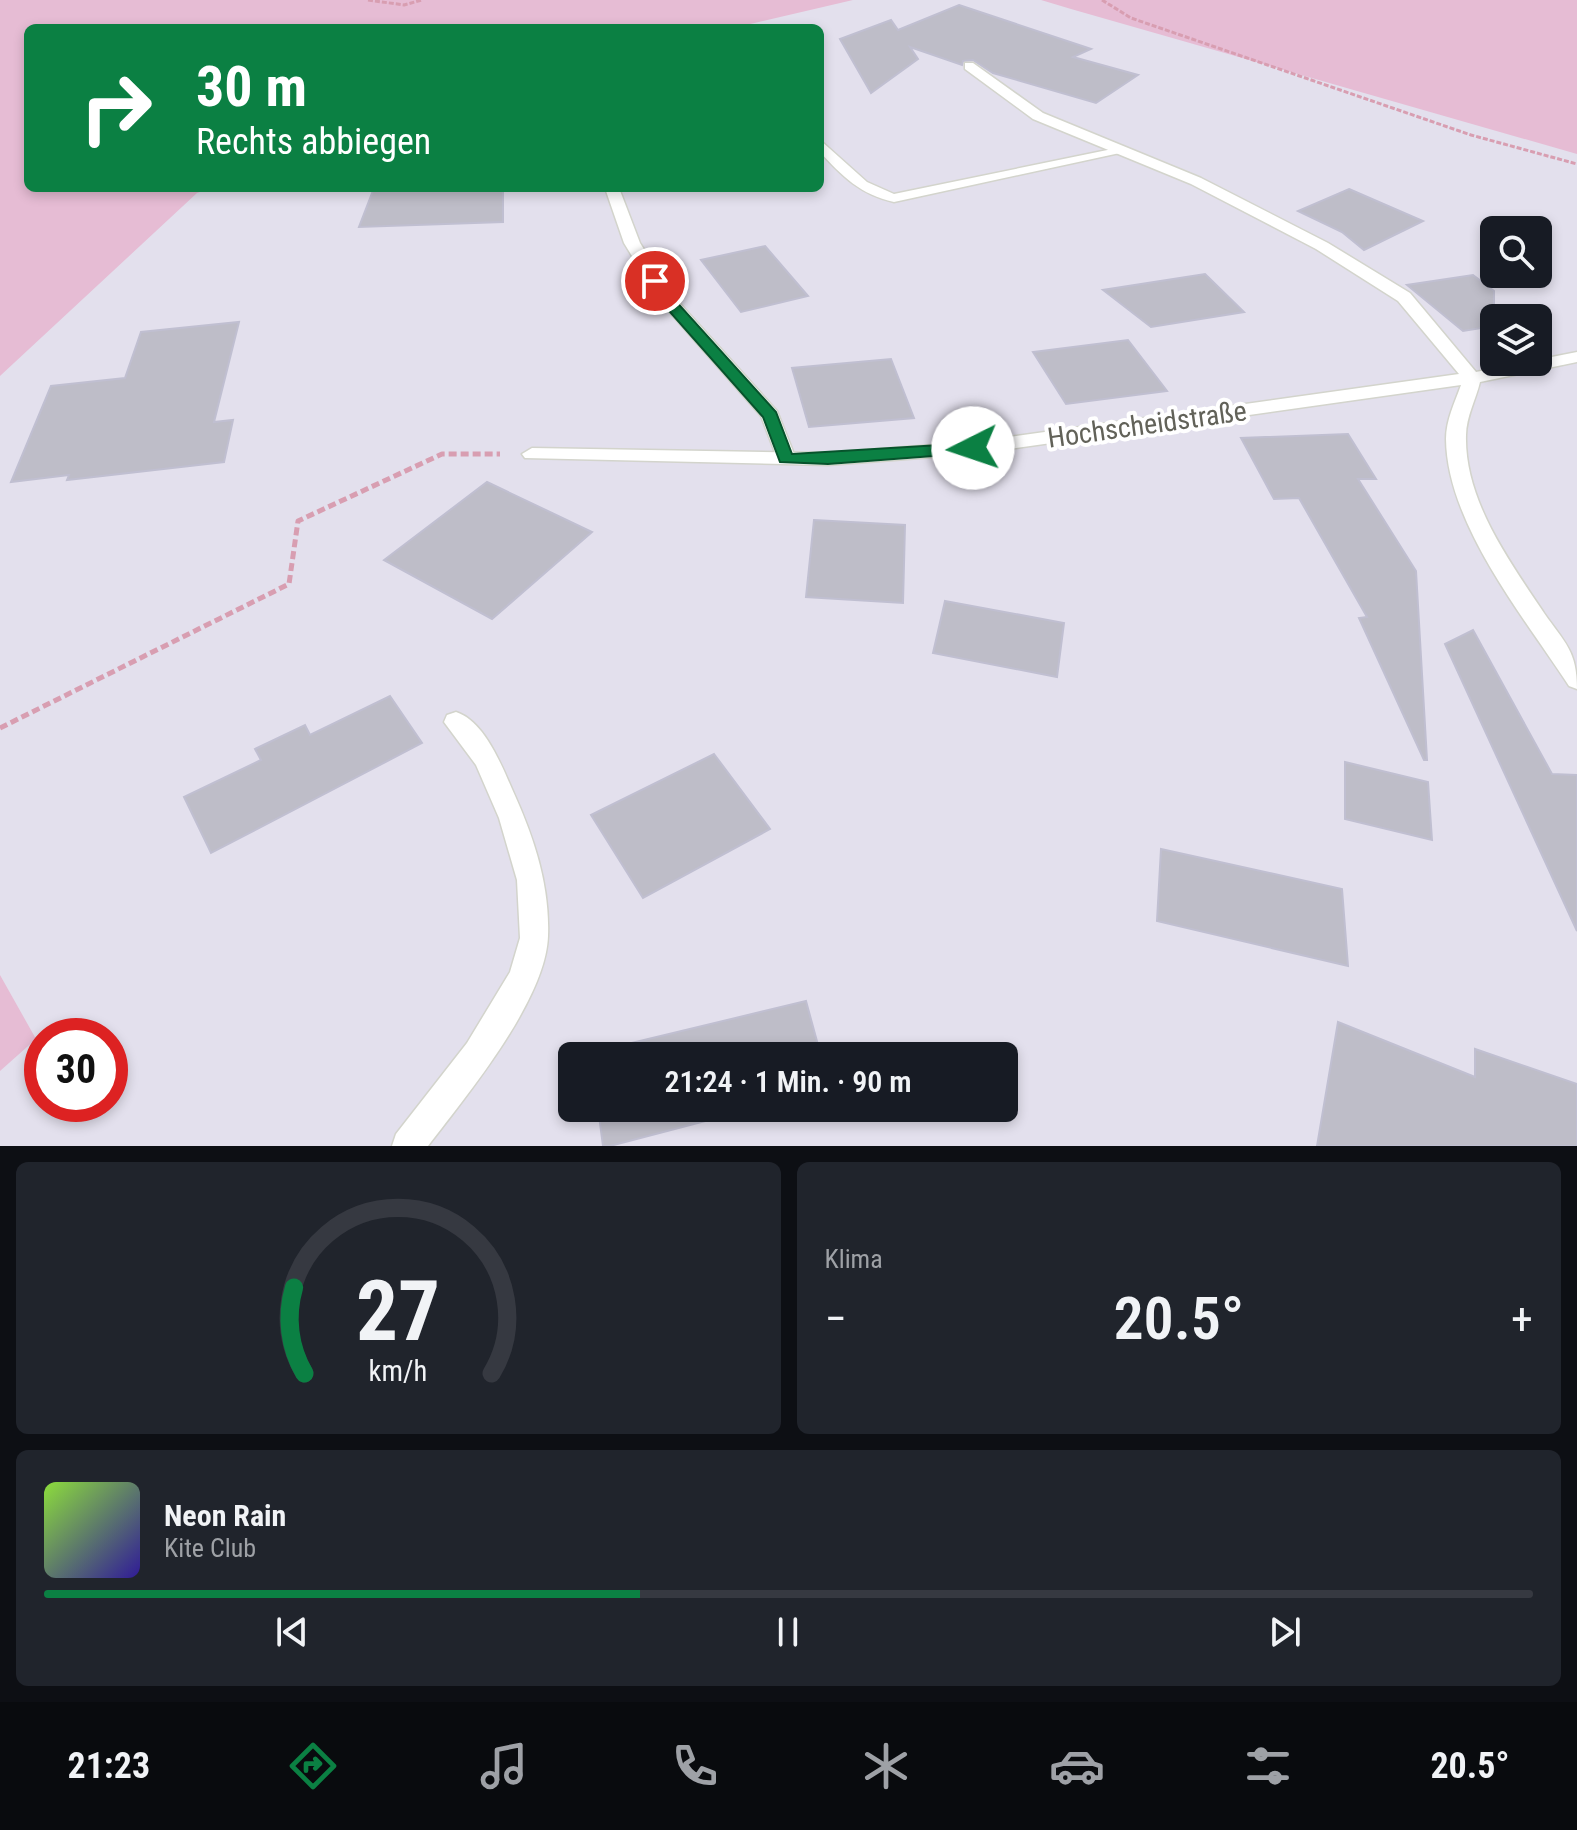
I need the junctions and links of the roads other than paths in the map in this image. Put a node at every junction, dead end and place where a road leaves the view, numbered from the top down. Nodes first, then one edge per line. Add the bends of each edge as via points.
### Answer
1 (969, 66) dead end
2 (824, 148) edge
3 (1122, 151) junction
4 (613, 192) edge
5 (1577, 357) edge
6 (1472, 378) junction
7 (532, 454) road end
8 (786, 459) junction
9 (1577, 680) edge
10 (456, 722) dead end
11 (408, 1146) edge

1 - 3 street via 1038,116
2 - 3 street via 856,181 878,196 894,198
3 - 6 street via 1196,181 1404,297
4 - 8 street via 632,243 667,300 770,415
5 - 6 street, Hochscheidstraße
6 - 8 street, Hochscheidstraße via 973,448
6 - 9 street via 1456,435 1459,475 1480,526
7 - 8 street, Hochscheidstraße
10 - 11 street via 486,759 512,818 531,880 534,938 524,977 478,1054

